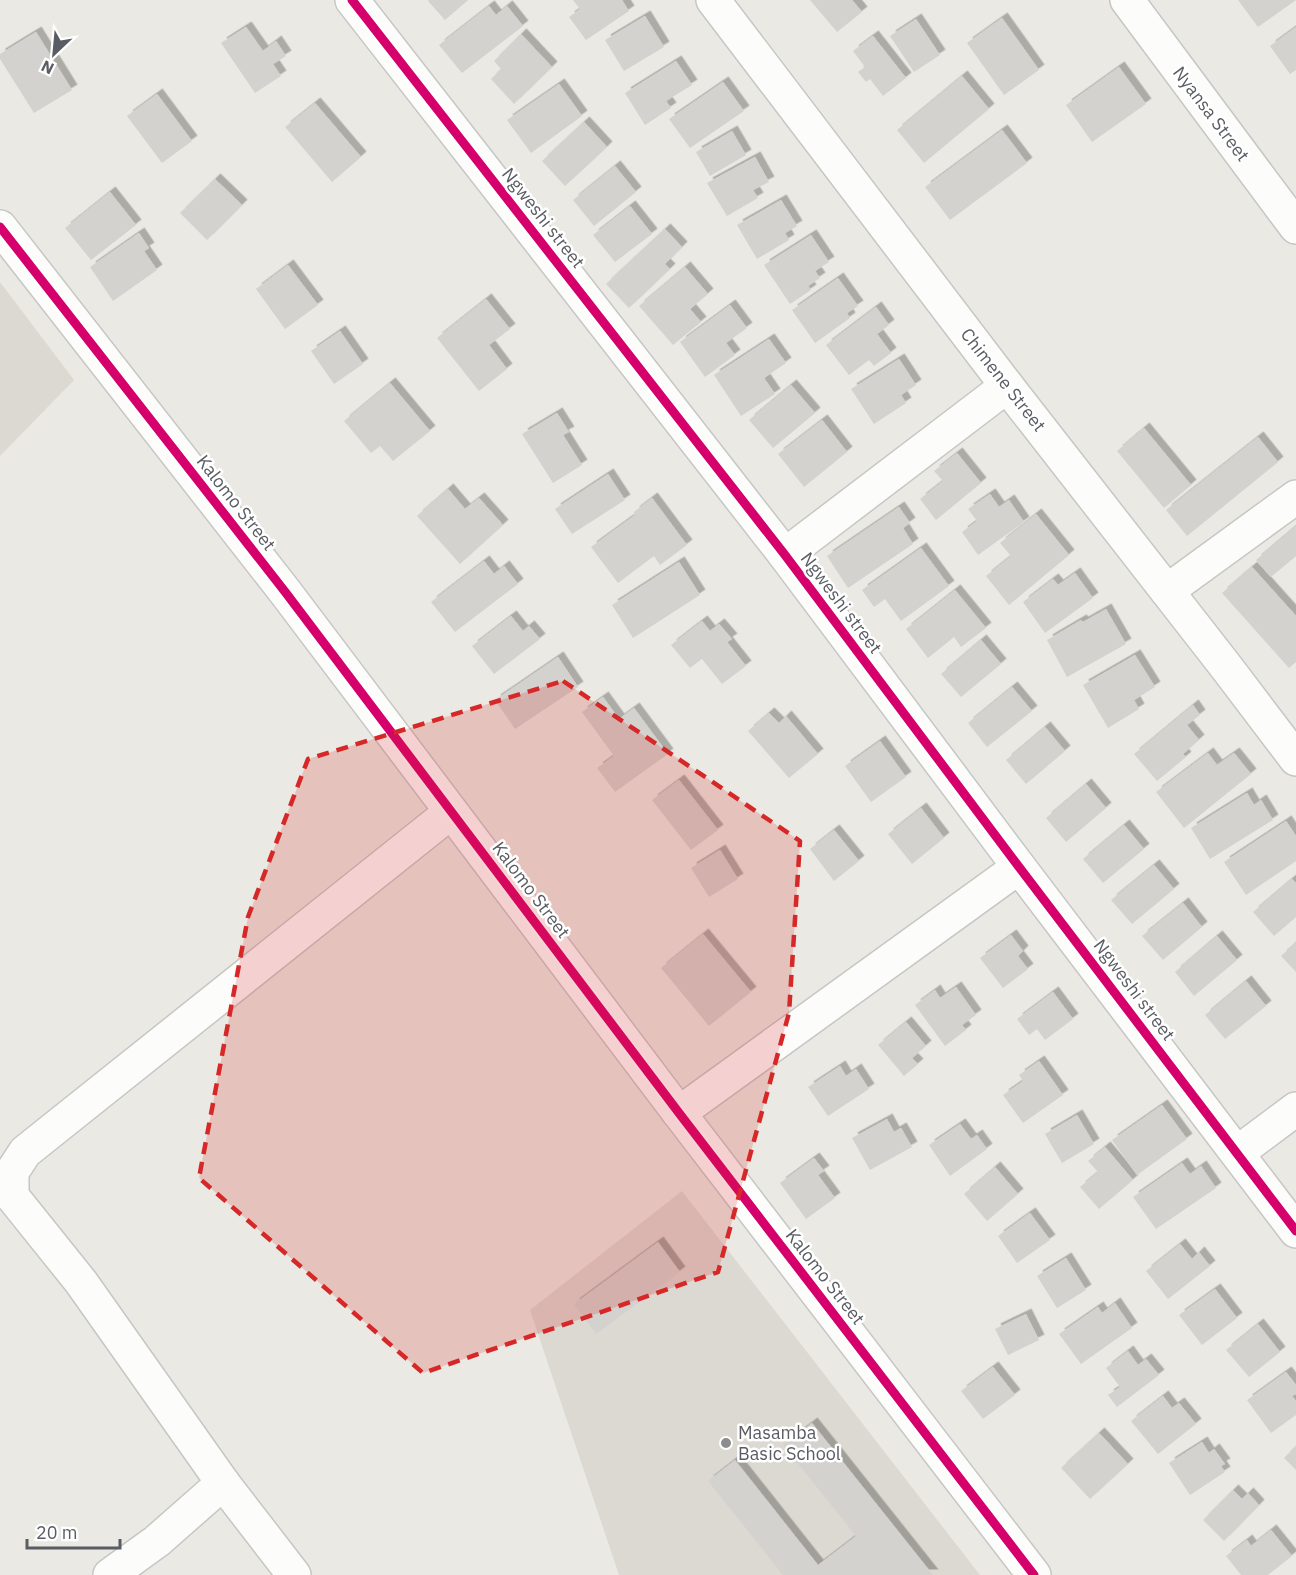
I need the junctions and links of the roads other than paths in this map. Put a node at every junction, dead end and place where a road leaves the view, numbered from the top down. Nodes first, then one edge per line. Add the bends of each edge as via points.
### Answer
1 (352, 0) edge
2 (713, 0) edge
3 (1127, 0) edge
4 (0, 227) edge
5 (1296, 227) edge
6 (1007, 386) junction
7 (1296, 496) edge
8 (784, 555) junction
9 (1167, 591) junction
10 (1296, 759) edge
11 (451, 812) junction
12 (1019, 867) junction
13 (1296, 1109) edge
14 (679, 1113) junction
15 (1238, 1153) junction
16 (1296, 1231) edge
17 (223, 1483) junction
18 (110, 1575) edge
19 (294, 1575) edge
20 (1034, 1575) edge

1 - 8 street, Ngweshi street
2 - 6 street, Chimene Street
3 - 5 street, Nyansa Street
4 - 11 street, Kalomo Street via 286,593
6 - 8 street
6 - 9 street, Chimene Street
7 - 9 street
8 - 12 street, Ngweshi street
9 - 10 street, Chimene Street
11 - 14 street, Kalomo Street
11 - 17 street via 25,1152 12,1172 12,1196 81,1282
12 - 14 street
12 - 15 street, Ngweshi street
13 - 15 street
14 - 20 street, Kalomo Street
15 - 16 street, Ngweshi street
17 - 18 street via 157,1541
17 - 19 street

